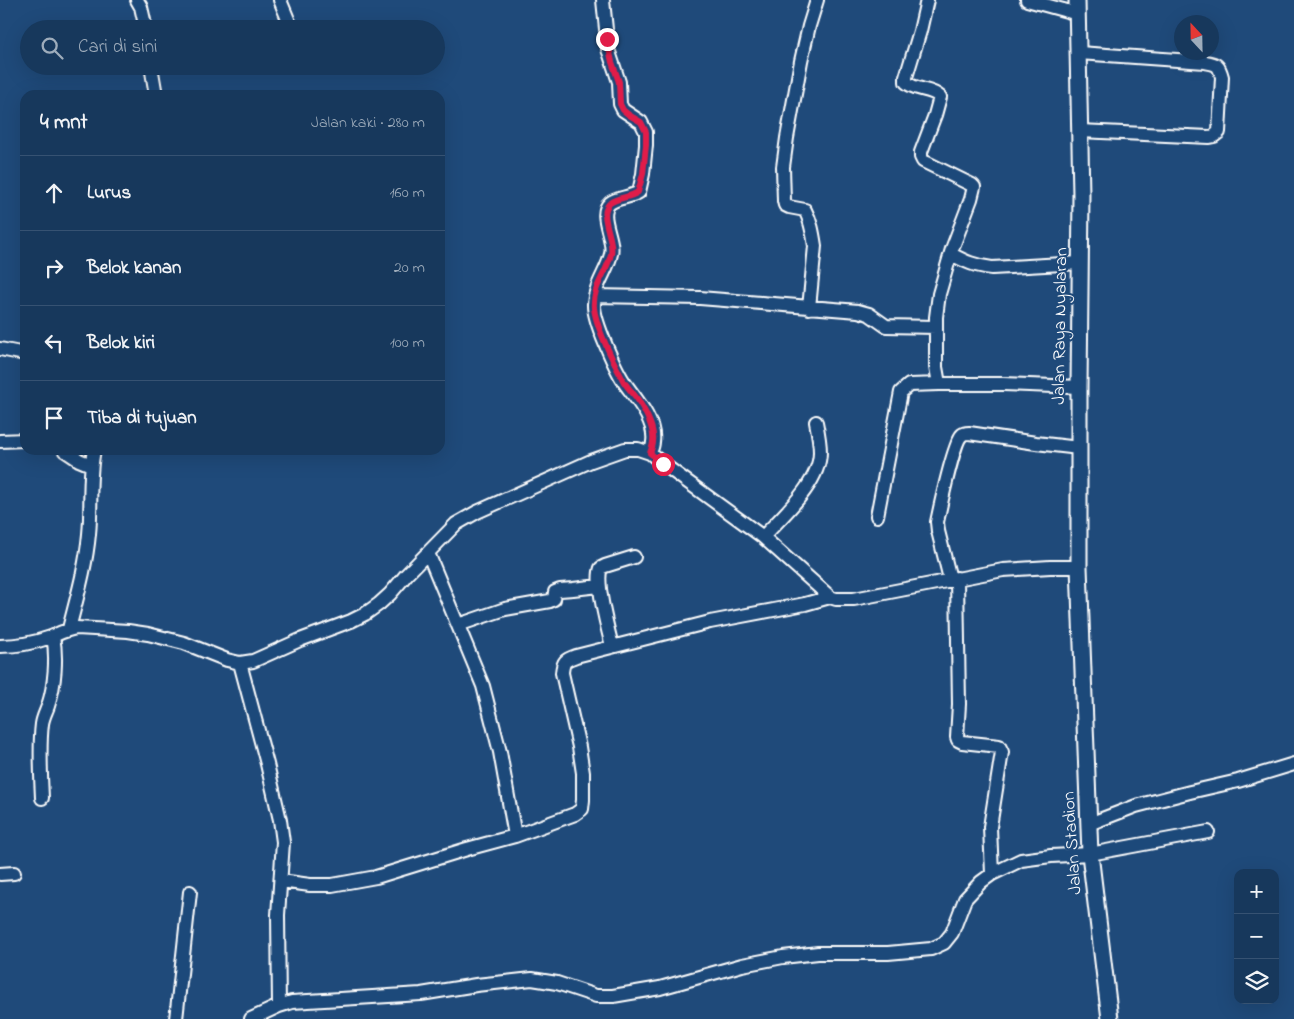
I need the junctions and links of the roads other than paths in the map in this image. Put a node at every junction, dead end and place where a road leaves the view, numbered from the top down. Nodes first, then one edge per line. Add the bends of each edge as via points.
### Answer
1 (137, 0) edge
2 (280, 0) edge
3 (603, 0) edge
4 (817, 0) edge
5 (927, 0) edge
6 (1026, 0) edge
7 (1077, 7) edge
8 (144, 20) edge
9 (288, 20) edge
10 (1078, 53) junction
11 (153, 75) edge
12 (155, 90) edge
13 (1080, 131) junction
14 (951, 254) junction
15 (1080, 263) junction
16 (595, 296) junction
17 (809, 308) junction
18 (936, 327) junction
19 (0, 349) edge
20 (20, 353) edge
21 (939, 384) junction
22 (1079, 387) junction
23 (816, 422) dead end
24 (20, 440) edge
25 (0, 441) edge
26 (1079, 448) junction
27 (650, 453) junction
28 (72, 455) edge
29 (93, 455) edge
30 (91, 465) junction
31 (876, 516) dead end
32 (763, 537) junction
33 (428, 553) junction
34 (634, 557) dead end
35 (1079, 567) junction
36 (954, 579) junction
37 (599, 586) junction
38 (830, 597) junction
39 (458, 625) junction
40 (69, 629) junction
41 (53, 636) junction
42 (0, 646) edge
43 (612, 646) junction
44 (1082, 658) joint
45 (240, 662) junction
46 (1294, 764) edge
47 (42, 798) dead end
48 (1089, 824) junction
49 (1208, 832) dead end
50 (515, 836) junction
51 (1090, 854) junction
52 (14, 872) dead end
53 (0, 874) edge
54 (992, 874) junction
55 (281, 880) junction
56 (190, 892) dead end
57 (278, 1006) junction
58 (258, 1017) edge
59 (176, 1019) edge
60 (1110, 1019) edge

1 - 8 street
2 - 9 street
3 - 16 street via 608,49 619,82 620,104 623,110 641,122 646,132 646,145 638,192 609,204 606,209 611,256
4 - 17 street via 801,61 783,166 785,205 805,210 814,236
5 - 14 street via 906,77 908,85 940,97 921,157 974,187
6 - 7 street
7 - 10 main road, Jalan Raya Nyalaran
10 - 13 main road, Jalan Raya Nyalaran
10 - 13 street via 1214,63 1222,77 1219,132 1214,136
11 - 12 street
13 - 15 main road, Jalan Raya Nyalaran
14 - 15 street via 969,264 992,268
14 - 18 street via 939,294
15 - 22 main road, Jalan Raya Nyalaran
16 - 17 street via 700,298
16 - 27 street via 596,319 611,356 648,418 654,441
17 - 18 street via 864,312 891,327
18 - 21 street
19 - 20 street
21 - 22 street
21 - 31 street via 909,385 901,392
22 - 26 main road, Jalan Raya Nyalaran
23 - 32 street via 820,453 818,467 802,494
24 - 25 street
26 - 35 main road, Jalan Raya Nyalaran
26 - 36 street via 969,433 961,435 937,522
27 - 32 street
27 - 33 street via 625,449 477,512 456,524
28 - 30 street
29 - 30 street
30 - 40 street via 89,534 84,572
32 - 38 street
33 - 39 street
33 - 45 street via 390,594 365,614 253,661
34 - 37 street via 601,568
35 - 36 street via 1017,568
35 - 44 main road, Jalan Raya Nyalaran
36 - 38 street via 854,599
36 - 54 street via 957,737 962,742 999,746 1002,752 990,827
37 - 39 street via 560,590 550,601 505,609
37 - 43 street
38 - 43 street
39 - 50 street via 484,686
40 - 41 street
40 - 45 street via 128,631 169,638
41 - 42 street via 32,643
41 - 47 street via 51,693 41,735
43 - 50 street via 576,656 563,665 583,773 582,809
44 - 48 main road, Jalan Stadion
45 - 55 street via 280,820 283,842
46 - 48 street via 1136,806
48 - 51 main road, Jalan Stadion
49 - 51 street
50 - 55 street via 347,883 310,885
51 - 54 street via 1020,860
51 - 60 main road, Jalan Stadion
52 - 53 street
54 - 57 street via 965,899 952,933 944,943 931,949 783,957 660,988 613,996 596,996 557,983 532,979 421,994 292,1002
55 - 57 street
56 - 59 street
57 - 58 street

